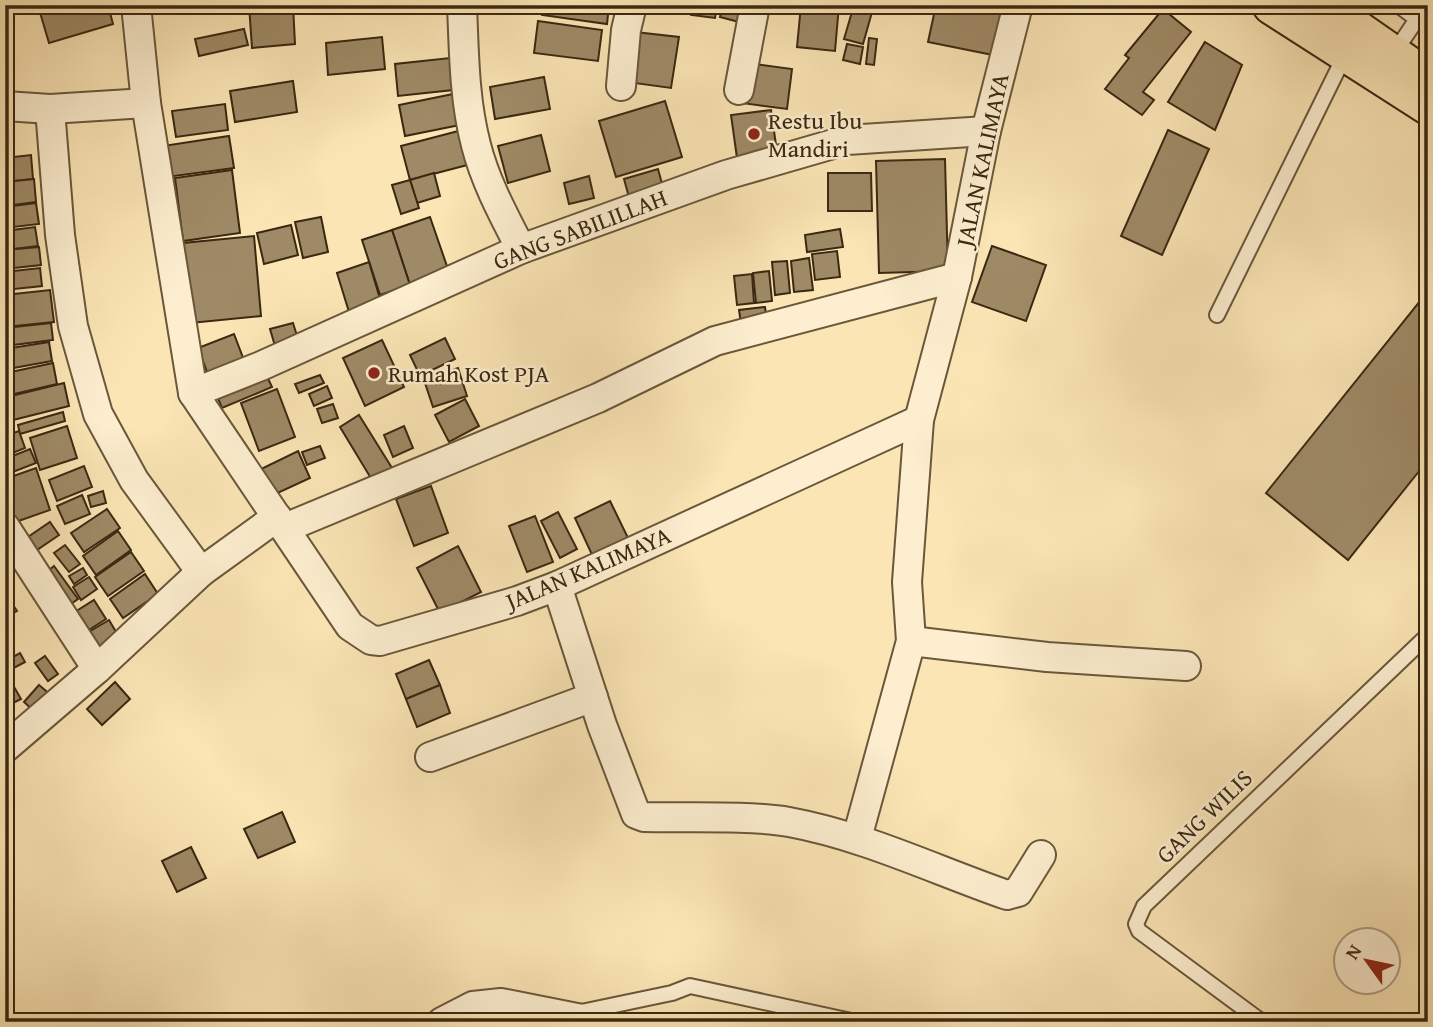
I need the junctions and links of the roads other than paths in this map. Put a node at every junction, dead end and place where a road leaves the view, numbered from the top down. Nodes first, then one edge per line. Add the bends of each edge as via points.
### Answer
1 (136, 5) edge
2 (462, 5) edge
3 (632, 5) edge
4 (755, 5) edge
5 (1018, 5) edge
6 (1272, 5) edge
7 (1321, 5) edge
8 (1398, 5) edge
9 (1345, 55) junction
10 (1392, 55) junction
11 (1428, 79) edge
12 (621, 86) dead end
13 (739, 90) dead end
14 (146, 103) junction
15 (5, 106) edge
16 (1428, 106) edge
17 (50, 109) junction
18 (986, 131) junction
19 (521, 249) junction
20 (957, 277) junction
21 (1217, 315) dead end
22 (193, 393) junction
23 (919, 419) junction
24 (281, 522) junction
25 (5, 527) edge
26 (201, 572) junction
27 (557, 586) junction
28 (1428, 635) edge
29 (911, 640) junction
30 (1186, 666) dead end
31 (97, 669) junction
32 (593, 697) junction
33 (5, 748) edge
34 (430, 757) dead end
35 (857, 838) junction
36 (1041, 855) dead end
37 (567, 1018) edge
38 (442, 1022) edge
39 (597, 1022) edge
40 (856, 1022) edge
41 (1262, 1022) edge

1 - 14 street, JALAN KALIMAYA
2 - 19 street via 466,91 476,146
3 - 12 street
4 - 13 street
5 - 18 street, JALAN KALIMAYA
6 - 9 main road
7 - 10 main road
8 - 10 lane via 1417,19
9 - 16 main road
9 - 21 lane
10 - 11 main road
14 - 17 street
14 - 22 street, JALAN KALIMAYA
15 - 17 street
17 - 26 street via 73,326 98,414 134,480
18 - 19 street, GANG SABILILLAH via 847,140 726,175
18 - 20 street, JALAN KALIMAYA
19 - 22 street, GANG SABILILLAH
20 - 23 street, JALAN KALIMAYA
20 - 24 street via 715,341 598,398
22 - 24 street, JALAN KALIMAYA
23 - 27 street, JALAN KALIMAYA
23 - 29 street via 907,582
24 - 26 street
24 - 27 street, JALAN KALIMAYA via 350,626 371,640 505,605
25 - 31 street
26 - 31 street
27 - 32 street
28 - 41 lane, GANG WILIS via 1310,744 1138,916 1139,931
29 - 30 street via 1047,657
29 - 35 street
31 - 33 street
32 - 34 street
32 - 35 street via 636,814 785,821
35 - 36 street via 1007,895 1018,892
37 - 38 street via 502,1003 473,1006
37 - 39 street
37 - 40 lane via 691,986

